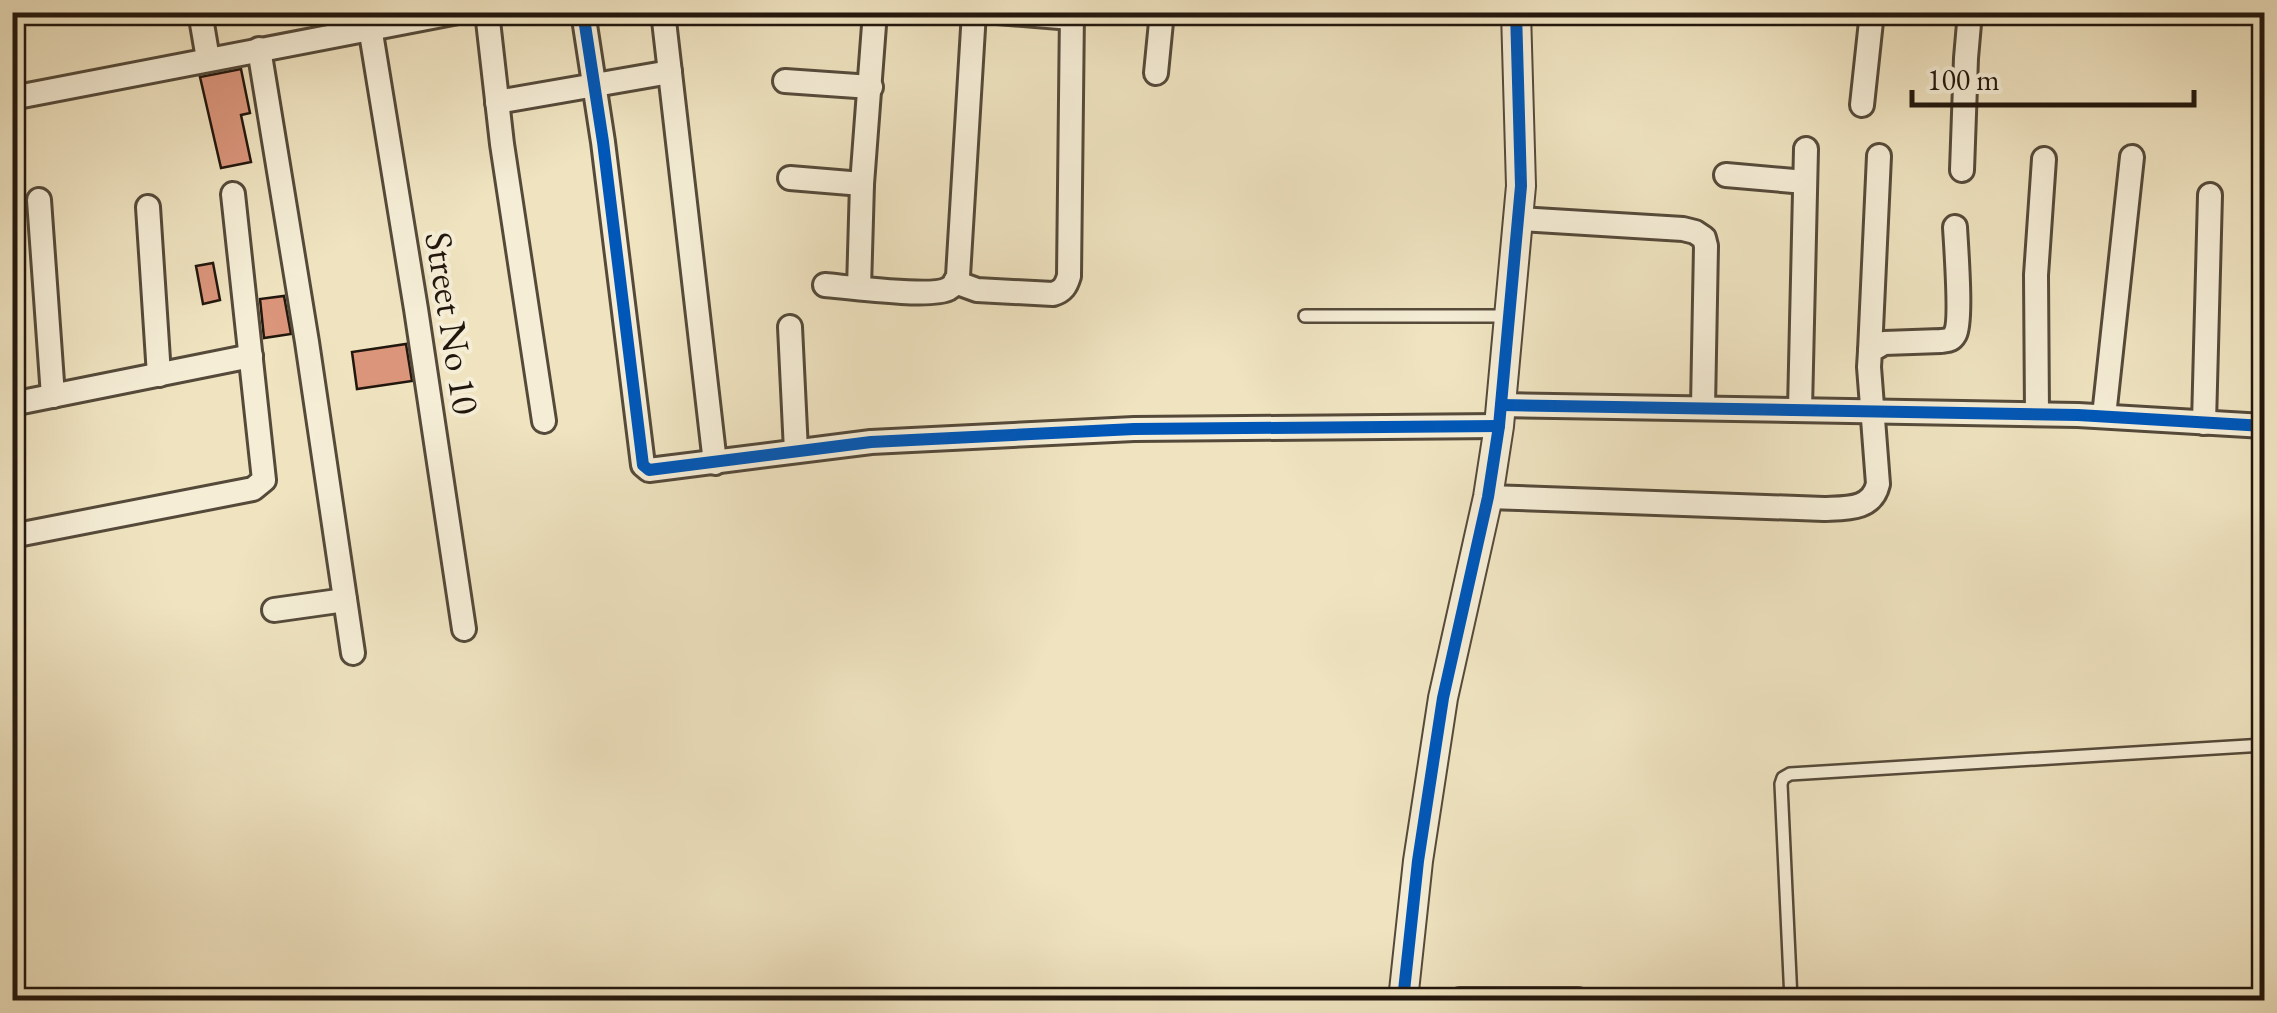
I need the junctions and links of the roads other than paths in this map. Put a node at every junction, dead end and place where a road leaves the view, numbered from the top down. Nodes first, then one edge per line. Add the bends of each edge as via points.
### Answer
1 (200, 12) edge
2 (458, 12) edge
3 (487, 12) edge
4 (583, 12) edge
5 (662, 12) edge
6 (875, 12) edge
7 (974, 12) edge
8 (997, 12) edge
9 (1162, 12) edge
10 (1516, 12) edge
11 (1872, 12) edge
12 (1970, 12) edge
13 (1072, 15) edge
14 (370, 28) junction
15 (259, 49) junction
16 (208, 59) junction
17 (670, 72) junction
18 (1156, 73) dead end
19 (785, 81) dead end
20 (594, 84) junction
21 (871, 87) junction
22 (12, 98) edge
23 (497, 102) junction
24 (1862, 106) dead end
25 (1806, 149) dead end
26 (1880, 156) dead end
27 (2132, 157) dead end
28 (2044, 159) dead end
29 (1962, 170) dead end
30 (1726, 175) dead end
31 (790, 178) dead end
32 (1805, 182) junction
33 (862, 184) junction
34 (233, 194) dead end
35 (2210, 196) dead end
36 (39, 200) dead end
37 (148, 208) dead end
38 (1519, 219) junction
39 (1956, 228) dead end
40 (956, 282) junction
41 (825, 285) dead end
42 (860, 288) junction
43 (1305, 316) dead end
44 (1510, 316) junction
45 (790, 327) dead end
46 (1870, 351) junction
47 (251, 356) junction
48 (159, 375) junction
49 (53, 396) junction
50 (12, 404) edge
51 (1703, 407) junction
52 (1800, 409) junction
53 (1874, 410) junction
54 (2037, 414) junction
55 (1500, 416) junction
56 (2104, 416) junction
57 (544, 421) dead end
58 (2204, 423) junction
59 (2264, 426) edge
60 (796, 451) junction
61 (715, 463) junction
62 (1488, 497) junction
63 (12, 536) edge
64 (345, 600) junction
65 (274, 610) dead end
66 (464, 629) dead end
67 (352, 653) dead end
68 (2264, 745) edge
69 (1404, 1000) edge
70 (1460, 1000) edge
71 (1578, 1000) edge
72 (1791, 1000) edge

1 - 16 street
2 - 14 street
3 - 23 street
4 - 20 street
5 - 17 street
6 - 21 street
7 - 40 street
8 - 13 street
9 - 18 street
10 - 38 street
11 - 24 street
12 - 29 street
13 - 40 street via 1064,289 977,290
14 - 15 street
14 - 66 street, Street No 10
15 - 16 street
15 - 64 street
16 - 22 street
17 - 20 street
17 - 61 street
19 - 21 street
20 - 23 street
20 - 61 street via 643,465 656,470
21 - 33 street
23 - 57 street
25 - 32 street
26 - 46 street
27 - 56 street
28 - 54 street
30 - 32 street
31 - 33 street
32 - 52 street
33 - 42 street
34 - 47 street
35 - 58 street
36 - 49 street
37 - 48 street
38 - 44 street
38 - 51 street via 1683,229 1704,238
39 - 46 street via 1954,335 1941,342 1884,343
40 - 42 street via 936,292
41 - 42 street
43 - 44 lane
44 - 55 street
45 - 60 street
46 - 53 street
47 - 48 street
47 - 63 street via 264,474 259,485
48 - 49 street
49 - 50 street
51 - 52 street
51 - 55 street
52 - 53 street
53 - 54 street
53 - 62 street via 1878,484 1864,505
54 - 56 street
55 - 60 street via 871,442
55 - 62 street
56 - 58 street
58 - 59 street
60 - 61 street
62 - 69 street via 1443,698
64 - 65 street
64 - 67 street
68 - 72 lane via 1790,774 1781,784
70 - 71 street

